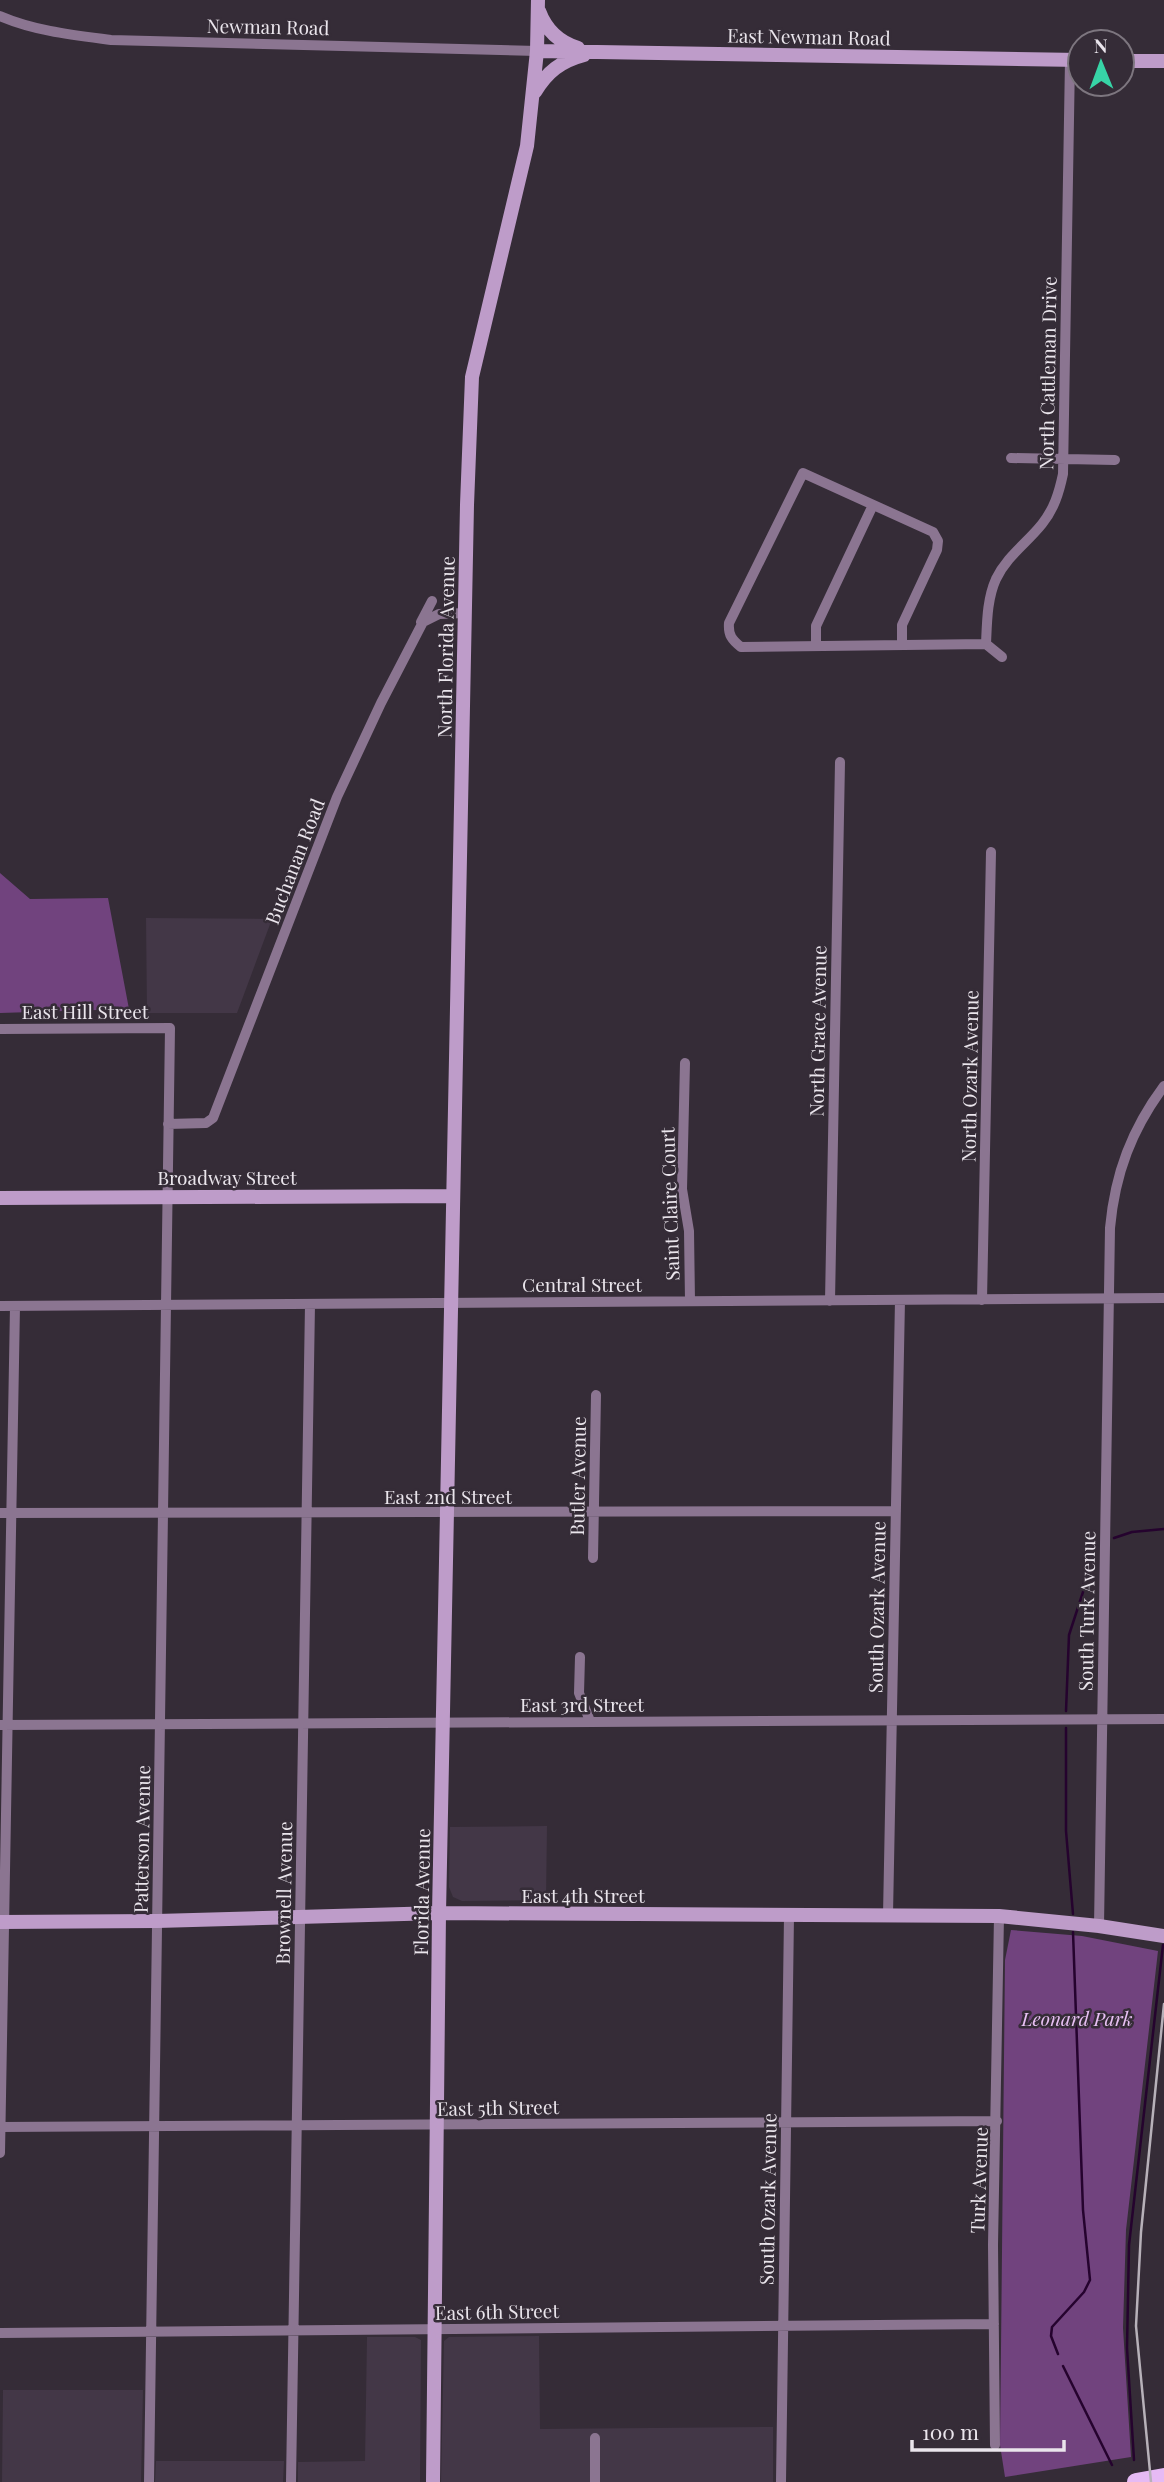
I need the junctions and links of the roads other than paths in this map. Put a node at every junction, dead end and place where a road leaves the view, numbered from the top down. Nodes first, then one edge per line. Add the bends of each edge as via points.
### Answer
1 (538, 4) edge
2 (0, 16) edge
3 (537, 51) junction
4 (600, 52) junction
5 (1066, 60) edge
6 (1136, 61) edge
7 (1164, 61) edge
8 (533, 96) junction
9 (1074, 98) edge
10 (1011, 458) dead end
11 (1063, 459) junction
12 (1115, 460) dead end
13 (873, 505) junction
14 (432, 601) dead end
15 (465, 613) junction
16 (420, 625) junction
17 (986, 644) junction
18 (902, 645) junction
19 (816, 646) junction
20 (1002, 657) dead end
21 (840, 762) dead end
22 (991, 852) dead end
23 (0, 1028) edge
24 (170, 1028) joint
25 (685, 1063) dead end
26 (1164, 1086) edge
27 (168, 1124) junction
28 (453, 1196) junction
29 (167, 1197) junction
30 (0, 1198) edge
31 (1108, 1298) junction
32 (1164, 1298) edge
33 (900, 1300) junction
34 (982, 1300) junction
35 (690, 1301) junction
36 (830, 1301) junction
37 (451, 1303) junction
38 (310, 1304) junction
39 (168, 1305) junction
40 (0, 1306) edge
41 (15, 1306) junction
42 (596, 1395) dead end
43 (896, 1511) junction
44 (5, 1513) edge
45 (164, 1513) junction
46 (307, 1513) junction
47 (448, 1513) junction
48 (593, 1513) junction
49 (593, 1558) dead end
50 (580, 1657) dead end
51 (892, 1719) junction
52 (1102, 1720) junction
53 (1164, 1720) edge
54 (590, 1721) junction
55 (444, 1722) junction
56 (304, 1723) junction
57 (4, 1724) edge
58 (162, 1724) junction
59 (439, 1913) junction
60 (888, 1915) junction
61 (789, 1916) junction
62 (999, 1916) junction
63 (300, 1917) junction
64 (157, 1921) junction
65 (1, 1922) edge
66 (1099, 1926) junction
67 (1164, 1936) edge
68 (786, 2121) junction
69 (997, 2121) junction
70 (438, 2125) junction
71 (298, 2126) junction
72 (0, 2127) edge
73 (153, 2127) junction
74 (0, 2153) edge
75 (994, 2324) junction
76 (783, 2326) junction
77 (434, 2329) junction
78 (293, 2331) junction
79 (151, 2332) junction
80 (0, 2333) edge
81 (595, 2438) dead end
82 (995, 2445) dead end
83 (1164, 2477) edge
84 (149, 2482) edge
85 (290, 2482) edge
86 (433, 2482) edge
87 (595, 2482) edge
88 (781, 2482) edge
89 (1136, 2482) edge

1 - 3 street, North Florida Avenue
1 - 4 street via 548,28 560,41
2 - 3 street, Newman Road via 18,24 111,40
3 - 4 street, East Newman Road
3 - 8 street, North Florida Avenue
4 - 5 street, East Newman Road
4 - 8 street via 562,63
6 - 7 street
8 - 15 street, North Florida Avenue via 527,146 472,377
9 - 11 street, North Cattleman Drive
10 - 11 street
11 - 12 street
11 - 17 street, North Cattleman Drive via 1052,510 996,580
13 - 18 street via 933,532 938,541 902,625
13 - 19 street via 816,626
13 - 19 street via 803,473 729,623 729,635 741,647
14 - 16 street
15 - 16 street via 434,615
15 - 28 street, North Florida Avenue
16 - 27 street, Buchanan Road via 337,797 214,1118 205,1124
17 - 18 street
17 - 20 street
18 - 19 street
21 - 36 street, North Grace Avenue
22 - 34 street, North Ozark Avenue
23 - 24 street, East Hill Street
24 - 27 street, Patterson Avenue
25 - 35 street, Saint Claire Court via 682,1189 689,1231
26 - 31 street, South Turk Avenue via 1128,1146 1111,1215
27 - 29 street, Patterson Avenue
28 - 29 street, Broadway Street
28 - 37 street, North Florida Avenue
29 - 30 street, Broadway Street
29 - 39 street, Patterson Avenue
31 - 32 street, Central Street
31 - 34 street, Central Street
31 - 52 street, South Turk Avenue
33 - 34 street, Central Street
33 - 36 street, Central Street
33 - 43 street, South Ozark Avenue
35 - 36 street, Central Street
35 - 37 street, Central Street
37 - 38 street, Central Street
37 - 47 street, Florida Avenue
38 - 39 street, Central Street
38 - 46 street, Brownell Avenue
39 - 41 street, Central Street
39 - 45 street, Patterson Avenue
40 - 41 street, Central Street
41 - 44 street
42 - 48 street, Butler Avenue
43 - 48 street, East 2nd Street
43 - 51 street, South Ozark Avenue
44 - 45 street, East 2nd Street
44 - 57 street
45 - 46 street, East 2nd Street
45 - 58 street, Patterson Avenue
46 - 47 street, East 2nd Street
46 - 56 street, Brownell Avenue
47 - 48 street, East 2nd Street
47 - 55 street, Florida Avenue
48 - 49 street, Butler Avenue
50 - 54 street via 580,1699
51 - 52 street, East 3rd Street
51 - 54 street, East 3rd Street
51 - 60 street, South Ozark Avenue
52 - 53 street, East 3rd Street
52 - 66 street, South Turk Avenue
54 - 55 street, East 3rd Street
55 - 56 street, East 3rd Street
55 - 59 street, Florida Avenue
56 - 58 street, East 3rd Street
56 - 63 street, Brownell Avenue
57 - 58 street, East 3rd Street
57 - 65 street
58 - 64 street, Patterson Avenue
59 - 61 street, East 4th Street
59 - 63 street, East 4th Street
59 - 70 street, Florida Avenue
60 - 61 street, East 4th Street
60 - 62 street, East 4th Street
61 - 68 street, South Ozark Avenue
62 - 66 street, East 4th Street
62 - 69 street, Turk Avenue
63 - 64 street, East 4th Street
63 - 71 street, Brownell Avenue
64 - 65 street, East 4th Street
64 - 73 street, Patterson Avenue
65 - 72 street
66 - 67 street, East 4th Street
68 - 69 street, East 5th Street
68 - 70 street, East 5th Street
68 - 76 street, South Ozark Avenue
69 - 75 street, Turk Avenue
70 - 71 street, East 5th Street
70 - 77 street, Florida Avenue
71 - 73 street, East 5th Street
71 - 78 street, Brownell Avenue
72 - 73 street, East 5th Street
72 - 74 street
73 - 79 street, Patterson Avenue
75 - 76 street, East 6th Street
75 - 82 street, Turk Avenue
76 - 77 street, East 6th Street
76 - 88 street, South Ozark Avenue
77 - 78 street, East 6th Street
77 - 86 street, Florida Avenue
78 - 79 street, East 6th Street
78 - 85 street, Brownell Avenue
79 - 80 street, East 6th Street
79 - 84 street, Patterson Avenue
81 - 87 street
83 - 89 main road

